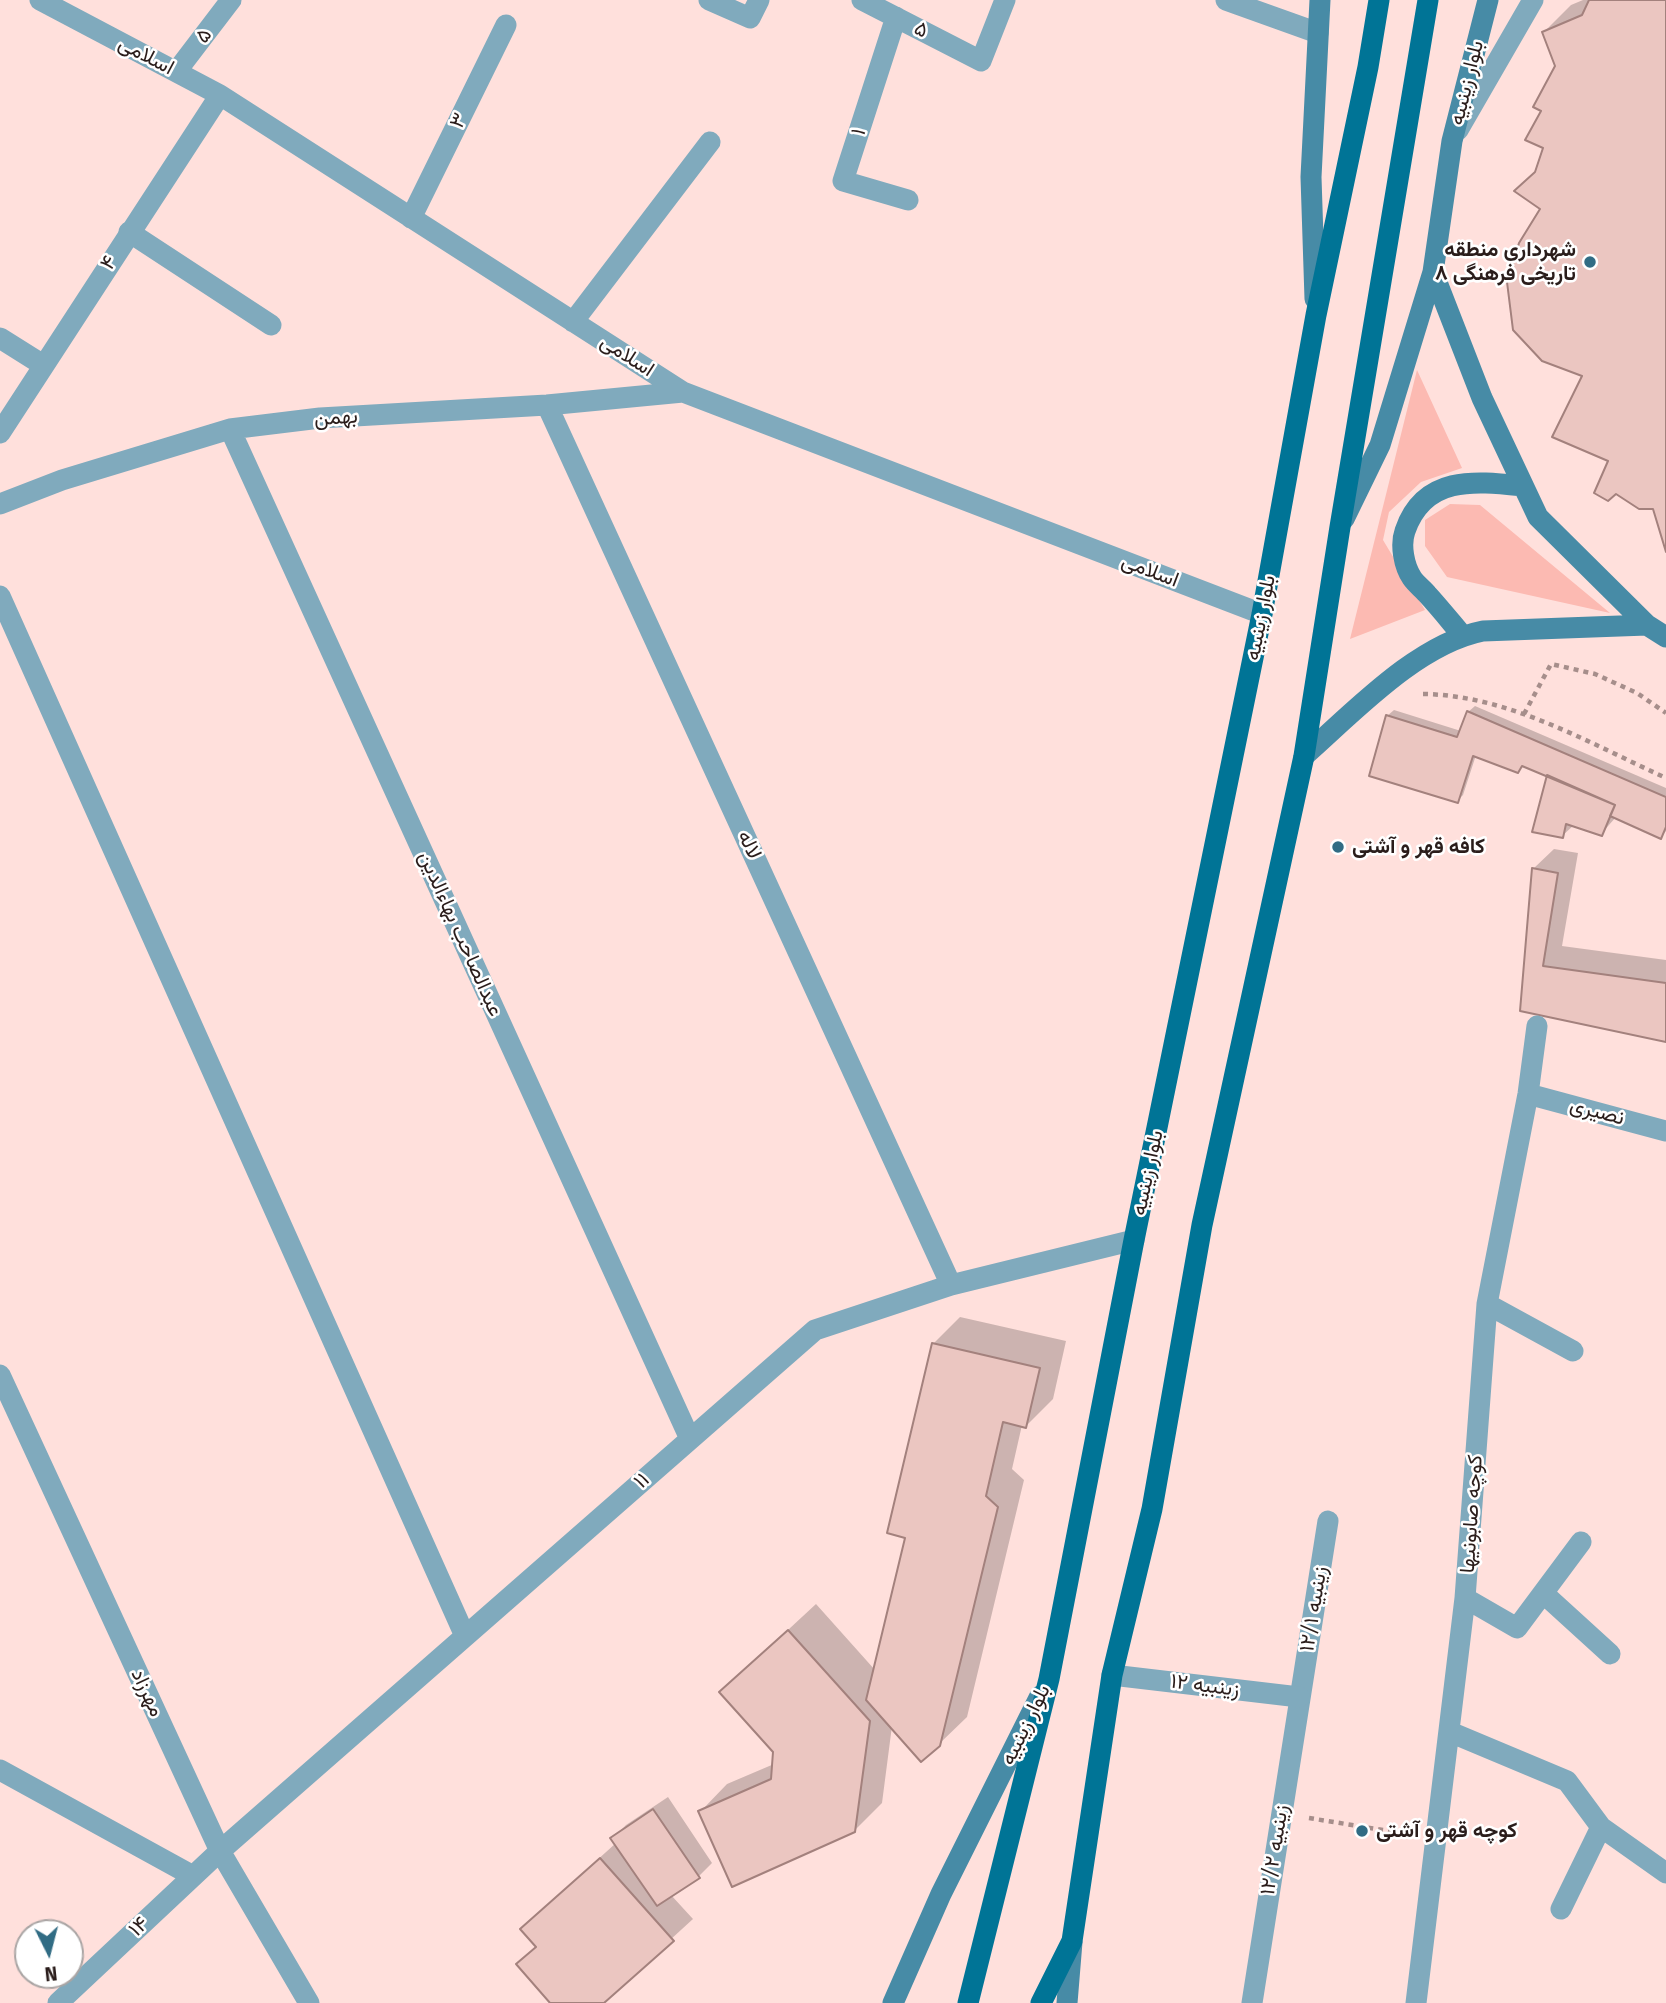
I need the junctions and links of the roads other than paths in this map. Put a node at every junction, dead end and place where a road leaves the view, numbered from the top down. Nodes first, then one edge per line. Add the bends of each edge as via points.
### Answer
1 (40, 0) edge
2 (231, 0) edge
3 (709, 0) edge
4 (759, 0) edge
5 (862, 0) edge
6 (1005, 0) edge
7 (1226, 0) edge
8 (1320, 0) edge
9 (1379, 0) edge
10 (1428, 0) edge
11 (1488, 0) edge
12 (1533, 0) edge
13 (896, 17) junction
14 (506, 25) dead end
15 (1318, 33) junction
16 (177, 72) junction
17 (220, 95) junction
18 (1452, 141) junction
19 (710, 142) dead end
20 (908, 200) dead end
21 (411, 218) junction
22 (130, 232) junction
23 (1433, 272) junction
24 (1316, 315) junction
25 (573, 322) junction
26 (271, 326) dead end
27 (0, 338) edge
28 (43, 365) junction
29 (683, 392) junction
30 (547, 405) junction
31 (230, 429) junction
32 (0, 433) edge
33 (1523, 486) junction
34 (0, 503) edge
35 (1340, 527) junction
36 (0, 596) edge
37 (1262, 614) junction
38 (1647, 625) junction
39 (1462, 635) junction
40 (1666, 637) edge
41 (1304, 756) junction
42 (1537, 1026) dead end
43 (1528, 1094) junction
44 (1666, 1131) edge
45 (1134, 1240) junction
46 (951, 1285) junction
47 (1487, 1304) junction
48 (1573, 1351) dead end
49 (0, 1375) edge
50 (690, 1439) junction
51 (1328, 1521) dead end
52 (1581, 1542) dead end
53 (1543, 1593) junction
54 (1465, 1598) junction
55 (465, 1636) junction
56 (1610, 1654) dead end
57 (1112, 1675) junction
58 (1049, 1679) junction
59 (1299, 1697) junction
60 (1450, 1732) junction
61 (0, 1770) edge
62 (1601, 1827) junction
63 (220, 1851) junction
64 (1666, 1873) edge
65 (193, 1876) junction
66 (1561, 1909) dead end
67 (1072, 1941) junction
68 (58, 2003) edge
69 (309, 2003) edge
70 (893, 2003) edge
71 (968, 2003) edge
72 (1041, 2003) edge
73 (1067, 2003) edge
74 (1252, 2003) edge
75 (1416, 2003) edge

1 - 16 street, اسلامی
2 - 16 street, ۵
3 - 4 street via 750,18
5 - 13 street, ۵
6 - 13 street, ۵ via 981,61
7 - 15 street
8 - 15 main road, بلوار زینبیه
9 - 24 main road, بلوار زینبیه
10 - 35 main road, بلوار زینبیه
11 - 18 main road, بلوار زینبیه
12 - 18 street
13 - 20 street, ۱ via 843,181
14 - 21 street, ۳
15 - 24 main road, بلوار زینبیه via 1311,177
16 - 17 street, اسلامی
17 - 21 street, اسلامی
17 - 22 street, ۴
18 - 23 main road, بلوار زینبیه
19 - 25 street
21 - 25 street, اسلامی
22 - 26 street
22 - 28 street, ۴
23 - 33 main road via 1482,398
23 - 35 main road, بلوار زینبیه via 1380,445
24 - 37 main road, بلوار زینبیه
25 - 29 street, اسلامی
27 - 28 street
28 - 32 street, ۴
29 - 30 street, بهمن
29 - 37 street, اسلامی
30 - 31 street, بهمن via 320,418
30 - 46 street, لاله
31 - 34 street, بهمن
31 - 50 street, عبدالصاحب بهاءالدین
33 - 38 main road via 1538,517
33 - 39 main road via 1483,482 1440,489 1423,500 1410,517 1403,537 1404,559 1412,578
35 - 41 main road, بلوار زینبیه
36 - 55 street
37 - 45 main road, بلوار زینبیه
38 - 39 main road
38 - 40 main road
39 - 41 main road via 1417,659
41 - 57 main road, بلوار زینبیه via 1202,1225 1152,1509
42 - 43 street, کوچه صابونیها
43 - 44 street, نصیری
43 - 47 street, کوچه صابونیها
45 - 46 street, ۱۱
45 - 58 main road, بلوار زینبیه
46 - 50 street, ۱۱ via 815,1330
47 - 48 street
47 - 54 street, کوچه صابونیها
49 - 63 street, مهرزاد
50 - 55 street, ۱۱
51 - 59 street, زینبیه ۱۲/۱
52 - 53 street
53 - 54 street via 1517,1628
53 - 56 street
54 - 60 street, کوچه صابونیها
55 - 63 street, ۱۱
57 - 59 street, زینبیه ۱۲
57 - 67 main road, بلوار زینبیه
58 - 70 main road, بلوار زینبیه via 941,1894
58 - 71 main road
59 - 74 street, زینبیه ۱۲/۲
60 - 62 street via 1567,1781
60 - 75 street, کوچه صابونیها
61 - 65 street
62 - 64 street
62 - 66 street
63 - 65 street, ۱۴
63 - 69 street, مهرزاد
65 - 68 street, ۱۴
67 - 72 main road
67 - 73 main road, بلوار زینبیه

